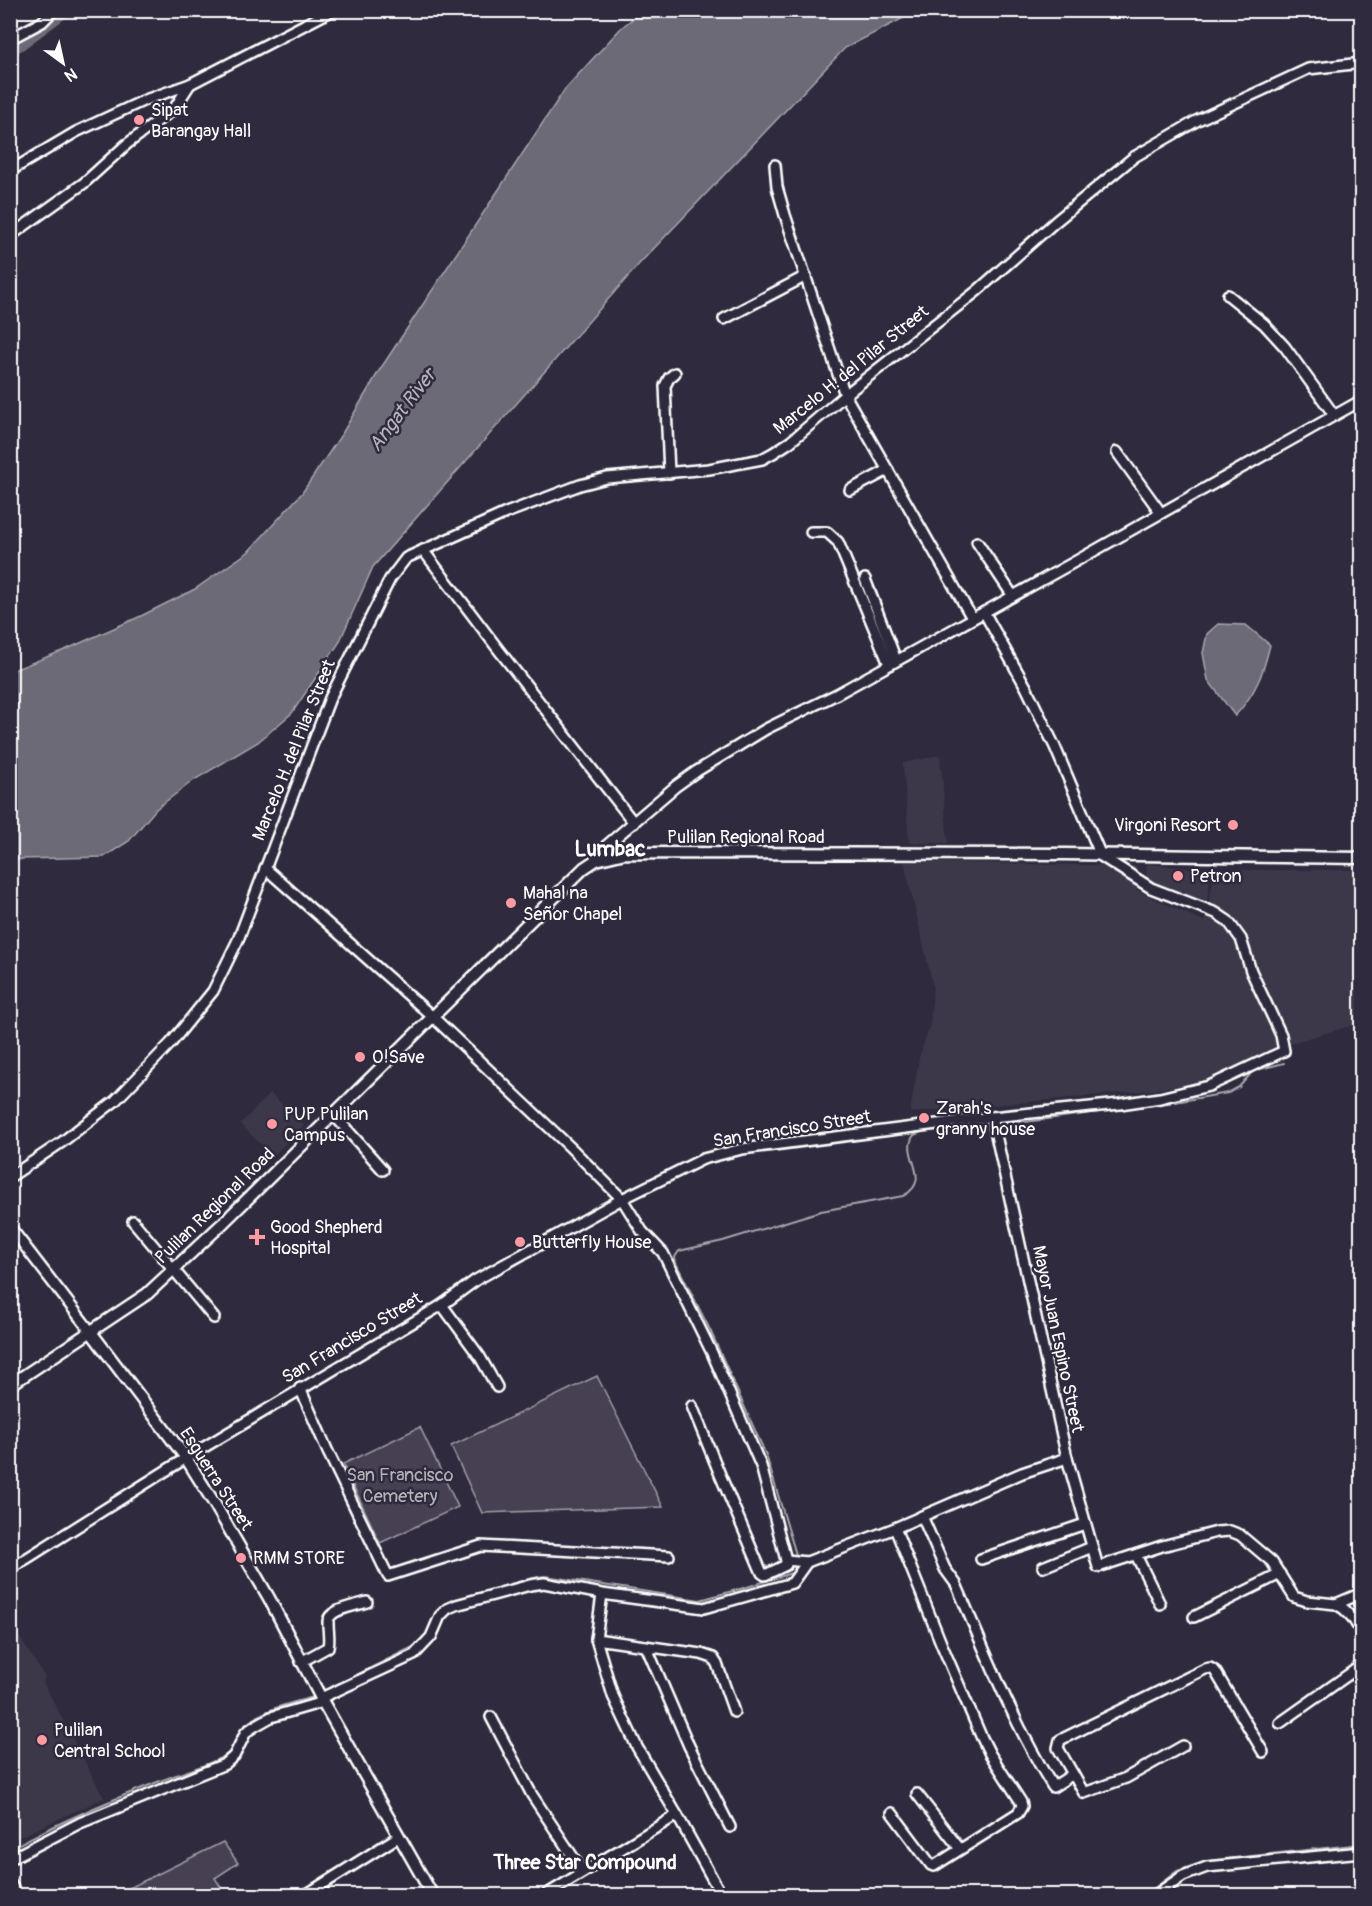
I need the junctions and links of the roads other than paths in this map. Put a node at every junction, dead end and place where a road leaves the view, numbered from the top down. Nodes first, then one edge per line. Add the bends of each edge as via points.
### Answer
1 (54, 10) edge
2 (333, 10) edge
3 (10, 39) edge
4 (1362, 63) edge
5 (190, 84) junction
6 (776, 165) dead end
7 (10, 171) edge
8 (10, 236) edge
9 (806, 276) junction
10 (1228, 295) dead end
11 (724, 319) dead end
12 (675, 373) dead end
13 (845, 395) junction
14 (1362, 400) edge
15 (1334, 415) junction
16 (1117, 452) dead end
17 (888, 470) junction
18 (669, 472) junction
19 (850, 490) dead end
20 (1161, 513) junction
21 (811, 532) dead end
22 (977, 542) dead end
23 (423, 550) junction
24 (865, 579) dead end
25 (1013, 596) junction
26 (984, 612) junction
27 (972, 618) junction
28 (892, 662) junction
29 (634, 823) junction
30 (1101, 856) junction
31 (1362, 858) edge
32 (596, 860) junction
33 (265, 868) junction
34 (434, 1018) junction
35 (334, 1115) junction
36 (992, 1117) junction
37 (383, 1170) dead end
38 (10, 1177) edge
39 (622, 1199) junction
40 (133, 1221) dead end
41 (10, 1227) edge
42 (173, 1269) junction
43 (442, 1305) junction
44 (214, 1318) dead end
45 (91, 1332) junction
46 (10, 1385) edge
47 (497, 1387) dead end
48 (300, 1388) junction
49 (693, 1406) dead end
50 (186, 1458) junction
51 (1067, 1458) junction
52 (922, 1516) junction
53 (1086, 1524) junction
54 (895, 1528) junction
55 (1092, 1547) junction
56 (1136, 1555) junction
57 (669, 1556) dead end
58 (981, 1558) dead end
59 (786, 1560) junction
60 (807, 1562) junction
61 (1043, 1567) dead end
62 (10, 1569) edge
63 (1280, 1574) junction
64 (1362, 1593) edge
65 (602, 1594) junction
66 (367, 1602) dead end
67 (1336, 1604) junction
68 (1160, 1605) dead end
69 (1194, 1617) dead end
70 (1362, 1633) edge
71 (596, 1639) junction
72 (646, 1646) junction
73 (302, 1662) junction
74 (1362, 1665) edge
75 (322, 1700) junction
76 (734, 1712) dead end
77 (491, 1717) dead end
78 (1280, 1723) dead end
79 (1183, 1746) dead end
80 (1263, 1752) dead end
81 (1073, 1774) junction
82 (917, 1794) dead end
83 (892, 1813) dead end
84 (677, 1815) junction
85 (730, 1827) dead end
86 (398, 1837) junction
87 (960, 1849) junction
88 (1362, 1852) edge
89 (10, 1859) edge
90 (583, 1872) junction
91 (10, 1882) edge
92 (16, 1896) edge
93 (304, 1896) edge
94 (433, 1896) edge
95 (544, 1896) edge
96 (722, 1896) edge
97 (1154, 1896) edge

1 - 3 street via 42,22
2 - 5 street
4 - 13 street, Marcelo H. del Pilar Street via 1308,69 1198,120 1134,157 977,291
5 - 7 street via 112,114
5 - 8 street via 174,109 84,183
6 - 9 street via 784,215
9 - 11 street
9 - 13 street
10 - 15 street via 1285,347
12 - 18 street via 665,386
13 - 17 street
13 - 18 street, Marcelo H. del Pilar Street via 790,442 762,459
14 - 15 street
15 - 20 street
16 - 20 street
17 - 19 street
17 - 27 street
18 - 23 street, Marcelo H. del Pilar Street via 607,478 573,487
20 - 25 street
21 - 28 street via 827,532 838,542
22 - 25 street
23 - 29 street
23 - 33 street, Marcelo H. del Pilar Street via 406,558 390,579 341,675
24 - 28 street
25 - 26 street
26 - 27 street
26 - 30 street via 1055,747
27 - 28 street
28 - 29 street via 697,771
29 - 32 street via 600,851
30 - 31 main road, Pulilan Regional Road
30 - 32 main road, Pulilan Regional Road via 626,853
30 - 36 street, San Francisco Street via 1151,888 1216,912 1228,921 1241,939 1284,1051 1209,1086 1160,1098
32 - 34 main road, Pulilan Regional Road
33 - 34 street
33 - 38 street, Marcelo H. del Pilar Street via 226,966 195,1014 115,1101
34 - 35 main road, Pulilan Regional Road
34 - 39 street
35 - 37 street
35 - 42 main road, Pulilan Regional Road
36 - 39 street, San Francisco Street via 742,1149 703,1159
36 - 51 street, Mayor Juan Espino Street
39 - 43 street, San Francisco Street via 476,1280
39 - 59 street via 642,1231 663,1253 712,1353 761,1466
40 - 42 street
41 - 45 street, Esguerra Street
42 - 44 street
42 - 45 main road, Pulilan Regional Road via 147,1294
43 - 47 street
43 - 48 street, San Francisco Street
45 - 46 main road, Pulilan Regional Road
45 - 50 main road, Esguerra Street
48 - 50 street, San Francisco Street
48 - 57 street via 388,1575 481,1546
49 - 59 street via 762,1573 781,1569
50 - 62 street, San Francisco Street
50 - 73 main road, Esguerra Street
51 - 52 street
51 - 53 street, Mayor Juan Espino Street
52 - 54 street
52 - 81 street via 1031,1752 1053,1787
53 - 55 street, Mayor Juan Espino Street
53 - 58 street
54 - 60 street
54 - 87 street via 981,1736 1021,1802 1018,1813
55 - 56 street, Mayor Juan Espino Street via 1098,1567
55 - 61 street
56 - 63 street via 1230,1531 1258,1549
56 - 68 street
59 - 60 street
60 - 65 street via 792,1583 704,1608
63 - 67 street via 1294,1596
63 - 69 street
64 - 67 street
65 - 71 street
65 - 75 street via 539,1583 456,1605 440,1616 431,1637 414,1655
66 - 73 street via 331,1615 327,1621 328,1647
67 - 70 street via 1352,1617
71 - 72 street
71 - 84 street via 627,1727
72 - 76 street via 712,1658
72 - 85 street via 689,1746
73 - 75 main road, Esguerra Street
74 - 78 street
75 - 86 main road, Esguerra Street
75 - 89 street via 255,1726 246,1732 234,1756 225,1764 80,1823
77 - 90 street via 532,1795
79 - 81 street via 1126,1778 1084,1793
80 - 81 street via 1210,1668 1060,1740 1058,1748
82 - 87 street
83 - 87 street via 931,1865
84 - 90 street
84 - 96 street
86 - 93 street
86 - 94 main road, Esguerra Street
88 - 97 street via 1208,1867 1183,1876
90 - 95 street
91 - 92 street

